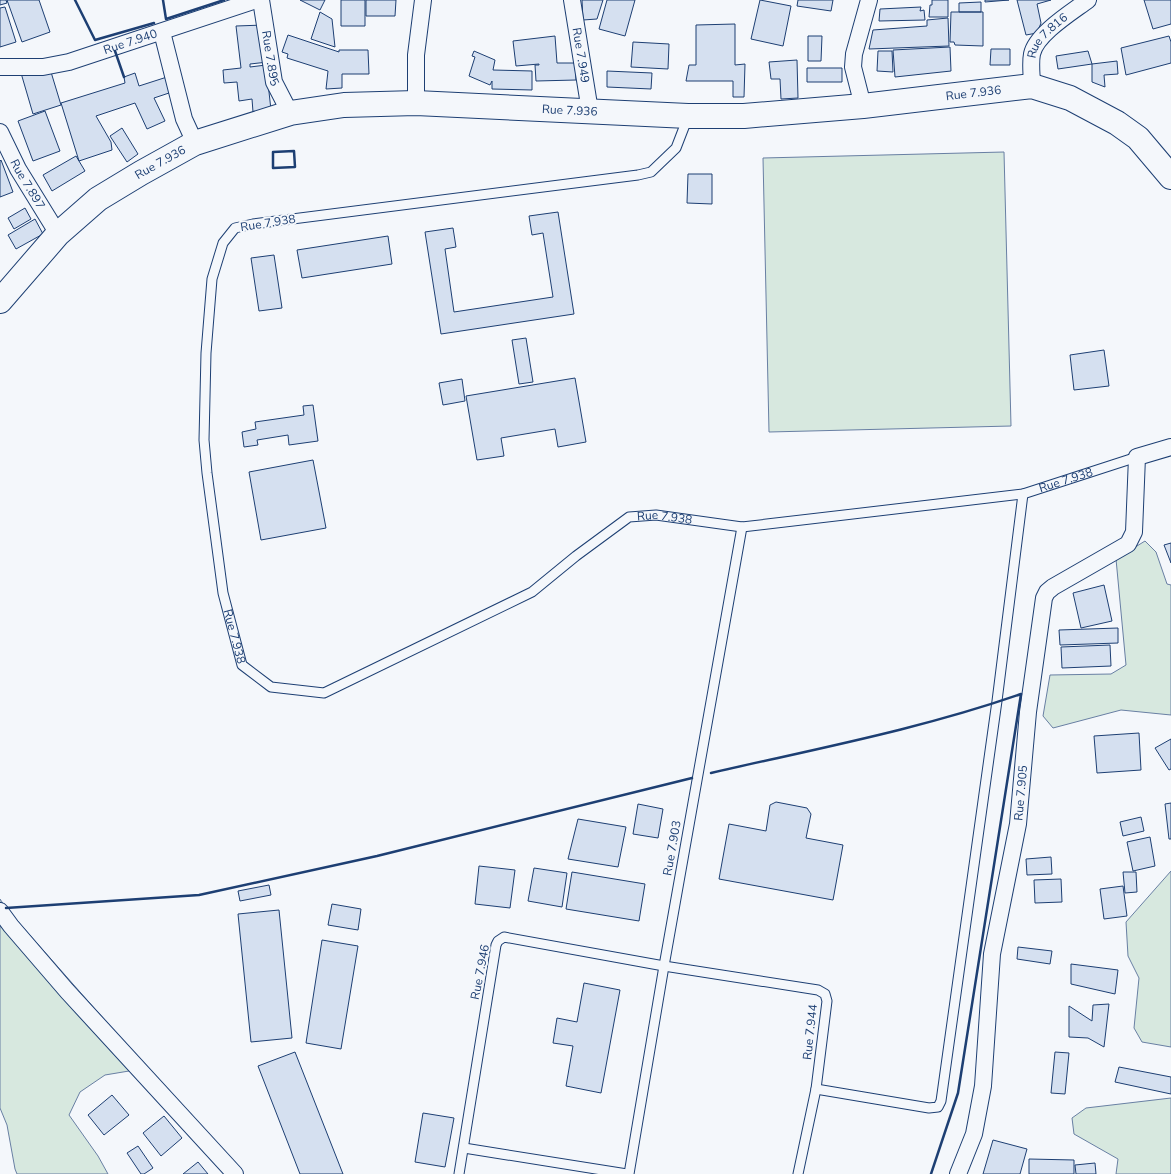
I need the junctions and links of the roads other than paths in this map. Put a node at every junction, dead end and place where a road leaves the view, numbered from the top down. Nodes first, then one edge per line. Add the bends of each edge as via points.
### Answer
1 (256, 0) edge
2 (261, 0) edge
3 (423, 0) edge
4 (572, 0) edge
5 (869, 0) edge
6 (1088, 0) edge
7 (162, 32) junction
8 (0, 67) edge
9 (1032, 86) junction
10 (416, 102) junction
11 (862, 106) junction
12 (590, 111) junction
13 (290, 113) junction
14 (688, 116) junction
15 (0, 132) edge
16 (195, 143) junction
17 (1171, 177) edge
18 (58, 234) junction
19 (0, 301) edge
20 (1171, 447) edge
21 (1137, 457) junction
22 (1022, 494) junction
23 (742, 526) junction
24 (0, 910) edge
25 (664, 966) junction
26 (816, 1089) junction
27 (464, 1148) junction
28 (235, 1174) edge
29 (459, 1174) edge
30 (628, 1174) edge
31 (798, 1174) edge
32 (959, 1174) edge

1 - 7 street, Rue 7.940
2 - 13 street, Rue 7.895 via 274,82
3 - 10 street via 416,56
4 - 12 street, Rue 7.949
5 - 11 street via 853,67
6 - 9 street, Rue 7.816 via 1039,41 1032,53
7 - 8 street, Rue 7.940 via 69,62
7 - 16 street via 184,119
9 - 11 street, Rue 7.936
9 - 17 street, Rue 7.936 via 1070,98 1117,123 1138,138
10 - 12 street, Rue 7.936
10 - 13 street, Rue 7.936 via 344,105
11 - 14 street, Rue 7.936 via 744,116
12 - 14 street, Rue 7.936
13 - 16 street, Rue 7.936
14 - 23 lane, Rue 7.938 via 676,148 651,172 235,228 223,243 212,280 206,353 204,440 207,473 224,593 242,665 271,687 324,693 532,592 629,518 656,515
15 - 18 street, Rue 7.897 via 18,169
16 - 18 street, Rue 7.936 via 98,199
18 - 19 street, Rue 7.936
20 - 21 street, Rue 7.938
21 - 22 lane, Rue 7.938
21 - 32 street, Rue 7.905 via 1132,538 1128,544 1053,586 1044,598 1028,712 1018,824 992,954 983,1086 974,1134
22 - 23 lane, Rue 7.938
22 - 26 lane via 997,701 941,1101 938,1107 930,1108
23 - 25 lane, Rue 7.903
24 - 28 street via 67,991
25 - 26 lane, Rue 7.944 via 818,990 824,994 826,1001
25 - 27 lane, Rue 7.946 via 504,937 498,940
25 - 30 lane, Rue 7.903
26 - 31 lane, Rue 7.944
27 - 29 lane, Rue 7.946
27 - 30 lane

